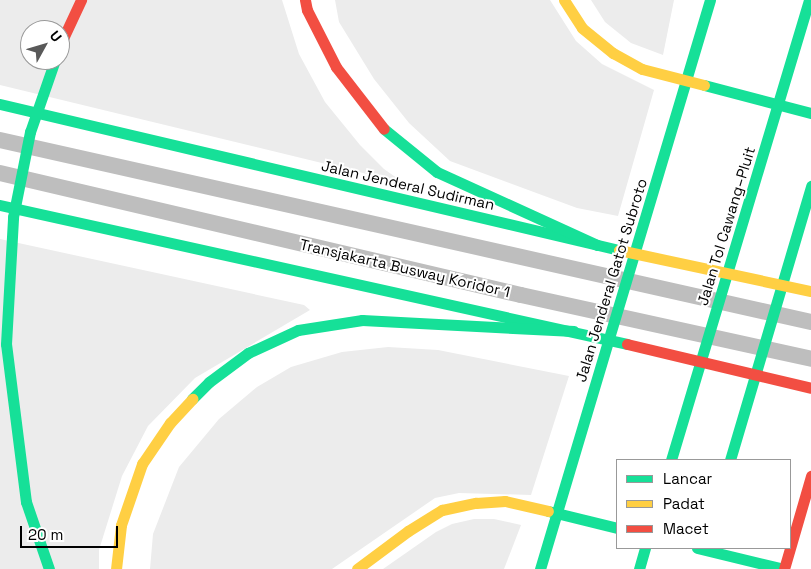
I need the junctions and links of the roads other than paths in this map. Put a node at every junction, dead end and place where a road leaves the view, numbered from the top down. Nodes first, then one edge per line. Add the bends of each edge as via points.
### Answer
1 (81, 0) edge
2 (305, 0) edge
3 (564, 0) edge
4 (710, 0) edge
5 (809, 0) edge
6 (70, 24) edge
7 (52, 70) edge
8 (0, 104) edge
9 (811, 113) edge
10 (0, 140) edge
11 (0, 173) edge
12 (811, 186) edge
13 (0, 205) edge
14 (596, 245) junction
15 (811, 290) edge
16 (811, 322) edge
17 (574, 331) junction
18 (811, 359) edge
19 (811, 388) edge
20 (672, 459) edge
21 (730, 459) edge
22 (811, 476) edge
23 (616, 528) edge
24 (791, 545) edge
25 (645, 549) edge
26 (701, 549) edge
27 (704, 549) edge
28 (790, 549) edge
29 (700, 562) dead end
30 (48, 569) edge
31 (116, 569) edge
32 (357, 569) edge
33 (540, 569) edge
34 (639, 569) edge
35 (784, 569) edge

1 - 6 main road
2 - 14 main road via 336,67 384,129 437,172
3 - 9 main road via 582,28 613,53 642,70
4 - 33 main road, Jalan Jenderal Gatot Subroto
5 - 20 main road, Jalan Tol Cawang–Pluit
7 - 30 main road via 30,132 13,217 6,344 26,502
8 - 14 main road, Jalan Jenderal Sudirman
10 - 16 lane
11 - 18 lane, Transjakarta Busway Koridor 1
12 - 21 main road
13 - 17 main road
14 - 15 main road, Jalan Jenderal Sudirman
17 - 19 main road
17 - 31 main road via 362,320 298,330 248,354 209,382 170,423 142,464 122,525
22 - 24 main road
23 - 32 main road via 505,501 476,503 442,510
25 - 34 main road
26 - 35 main road
27 - 29 main road
28 - 35 main road

